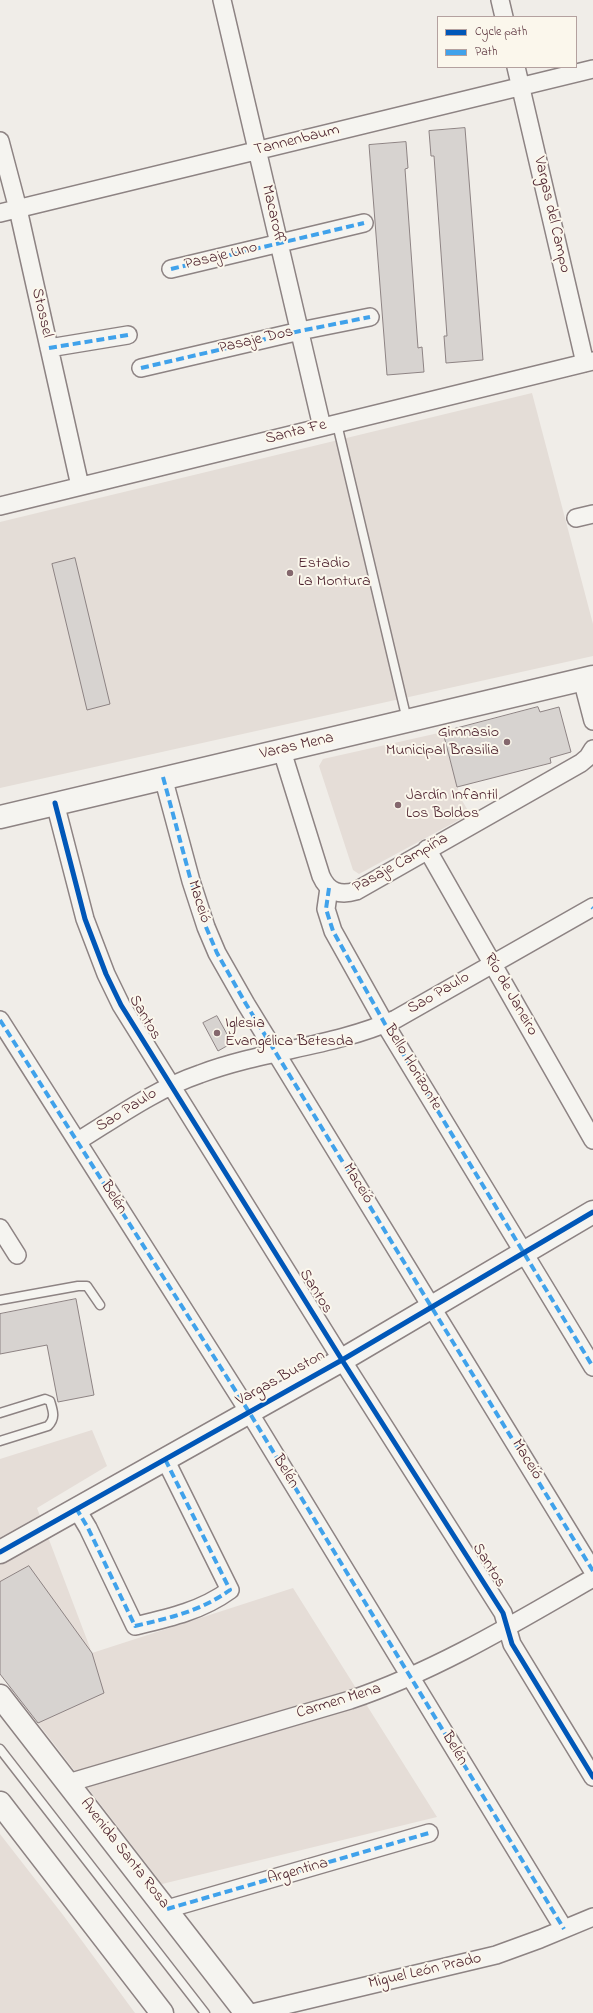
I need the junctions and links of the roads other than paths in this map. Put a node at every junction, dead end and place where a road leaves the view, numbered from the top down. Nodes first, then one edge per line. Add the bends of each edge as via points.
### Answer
1 (222, 0) edge
2 (500, 0) edge
3 (504, 16) edge
4 (516, 68) edge
5 (593, 70) edge
6 (521, 87) junction
7 (0, 141) edge
8 (257, 151) junction
9 (18, 209) junction
10 (0, 213) edge
11 (364, 223) dead end
12 (279, 243) junction
13 (171, 269) dead end
14 (370, 317) dead end
15 (300, 331) junction
16 (128, 335) dead end
17 (49, 348) junction
18 (589, 362) edge
19 (141, 368) dead end
20 (329, 425) junction
21 (80, 486) junction
22 (0, 506) edge
23 (593, 514) edge
24 (576, 518) dead end
25 (588, 678) edge
26 (407, 721) junction
27 (593, 721) edge
28 (593, 749) edge
29 (282, 750) junction
30 (164, 777) junction
31 (55, 803) junction
32 (0, 817) edge
33 (427, 850) junction
34 (329, 888) junction
35 (593, 907) edge
36 (493, 964) junction
37 (0, 1020) edge
38 (385, 1024) junction
39 (276, 1053) junction
40 (170, 1086) junction
41 (593, 1140) edge
42 (78, 1142) junction
43 (593, 1212) edge
44 (0, 1228) edge
45 (524, 1253) junction
46 (17, 1255) dead end
47 (0, 1300) edge
48 (100, 1305) dead end
49 (432, 1307) junction
50 (342, 1360) junction
51 (593, 1366) edge
52 (249, 1412) junction
53 (0, 1413) edge
54 (0, 1441) edge
55 (165, 1459) junction
56 (76, 1508) junction
57 (0, 1552) edge
58 (593, 1571) edge
59 (593, 1578) edge
60 (507, 1627) junction
61 (410, 1678) junction
62 (0, 1696) edge
63 (0, 1749) edge
64 (593, 1777) edge
65 (68, 1783) junction
66 (0, 1803) edge
67 (429, 1833) dead end
68 (167, 1909) junction
69 (593, 1917) edge
70 (564, 1929) junction
71 (162, 2013) edge
72 (204, 2013) edge
73 (246, 2013) edge
74 (252, 2013) edge

1 - 8 street, Macaroff
2 - 3 street
4 - 6 street, Vargas del Campo
5 - 6 street, Tannenbaum
6 - 8 street, Tannenbaum
6 - 18 street, Vargas del Campo
7 - 9 street, Stossel
8 - 9 street, Tannenbaum
8 - 12 street, Macaroff
9 - 10 street, Tannenbaum
9 - 17 street, Stossel
11 - 12 street, Pasaje Uno
12 - 13 street, Pasaje Uno
12 - 15 street, Macaroff
14 - 15 street, Pasaje Dos
15 - 19 street, Pasaje Dos
15 - 20 street, Macaroff
16 - 17 street
17 - 21 street, Stossel
18 - 20 street, Santa Fe
20 - 21 street, Santa Fe
20 - 26 lane
21 - 22 street, Santa Fe
23 - 24 street
25 - 26 street, Varas Mena
25 - 27 street
26 - 29 street, Varas Mena
28 - 33 street, Pasaje Campiña via 581,763
29 - 30 street, Varas Mena
29 - 34 street via 321,876
30 - 31 street, Varas Mena
30 - 39 street, Maceió via 206,927 231,978
31 - 32 street, Varas Mena
31 - 40 street, Santos via 85,919 95,947 121,1005
33 - 34 street, Pasaje Campiña via 356,891 342,894
33 - 36 street, Río de Janeiro
34 - 38 street, Bello Horizonte via 326,909 333,931
35 - 36 street, Sao Paulo
36 - 38 street, Sao Paulo
36 - 41 street, Río de Janeiro
37 - 42 street, Belén
38 - 39 street, Sao Paulo via 338,1039
38 - 45 street, Bello Horizonte
39 - 40 street, Sao Paulo via 222,1066
39 - 49 street, Maceió
40 - 42 street, Sao Paulo
40 - 50 street, Santos
42 - 52 street, Belén
43 - 45 street, Vargas Buston
44 - 46 street
45 - 49 street, Vargas Buston
45 - 51 street, Bello Horizonte
47 - 48 lane via 87,1286
49 - 50 street, Vargas Buston
49 - 58 street, Maceió
50 - 52 street, Vargas Buston
50 - 60 street, Santos via 503,1613
52 - 55 street, Vargas Buston
52 - 61 street, Belén
53 - 54 lane via 46,1399 50,1401 54,1414 53,1422 48,1426
55 - 56 street, Vargas Buston
55 - 56 street via 230,1590 219,1598 180,1616 135,1626
56 - 57 street, Vargas Buston
59 - 60 street, Carmen Mena
60 - 61 street, Carmen Mena
60 - 64 street, Santos via 512,1644
61 - 65 street, Carmen Mena via 350,1700
61 - 70 street, Belén
62 - 65 street, Avenida Santa Rosa
63 - 72 lane
65 - 68 street, Avenida Santa Rosa
66 - 71 street
67 - 68 street, Argentina
68 - 73 street, Avenida Santa Rosa
69 - 70 street, Miguel León Prado
70 - 74 street, Miguel León Prado via 512,1950 480,1959

